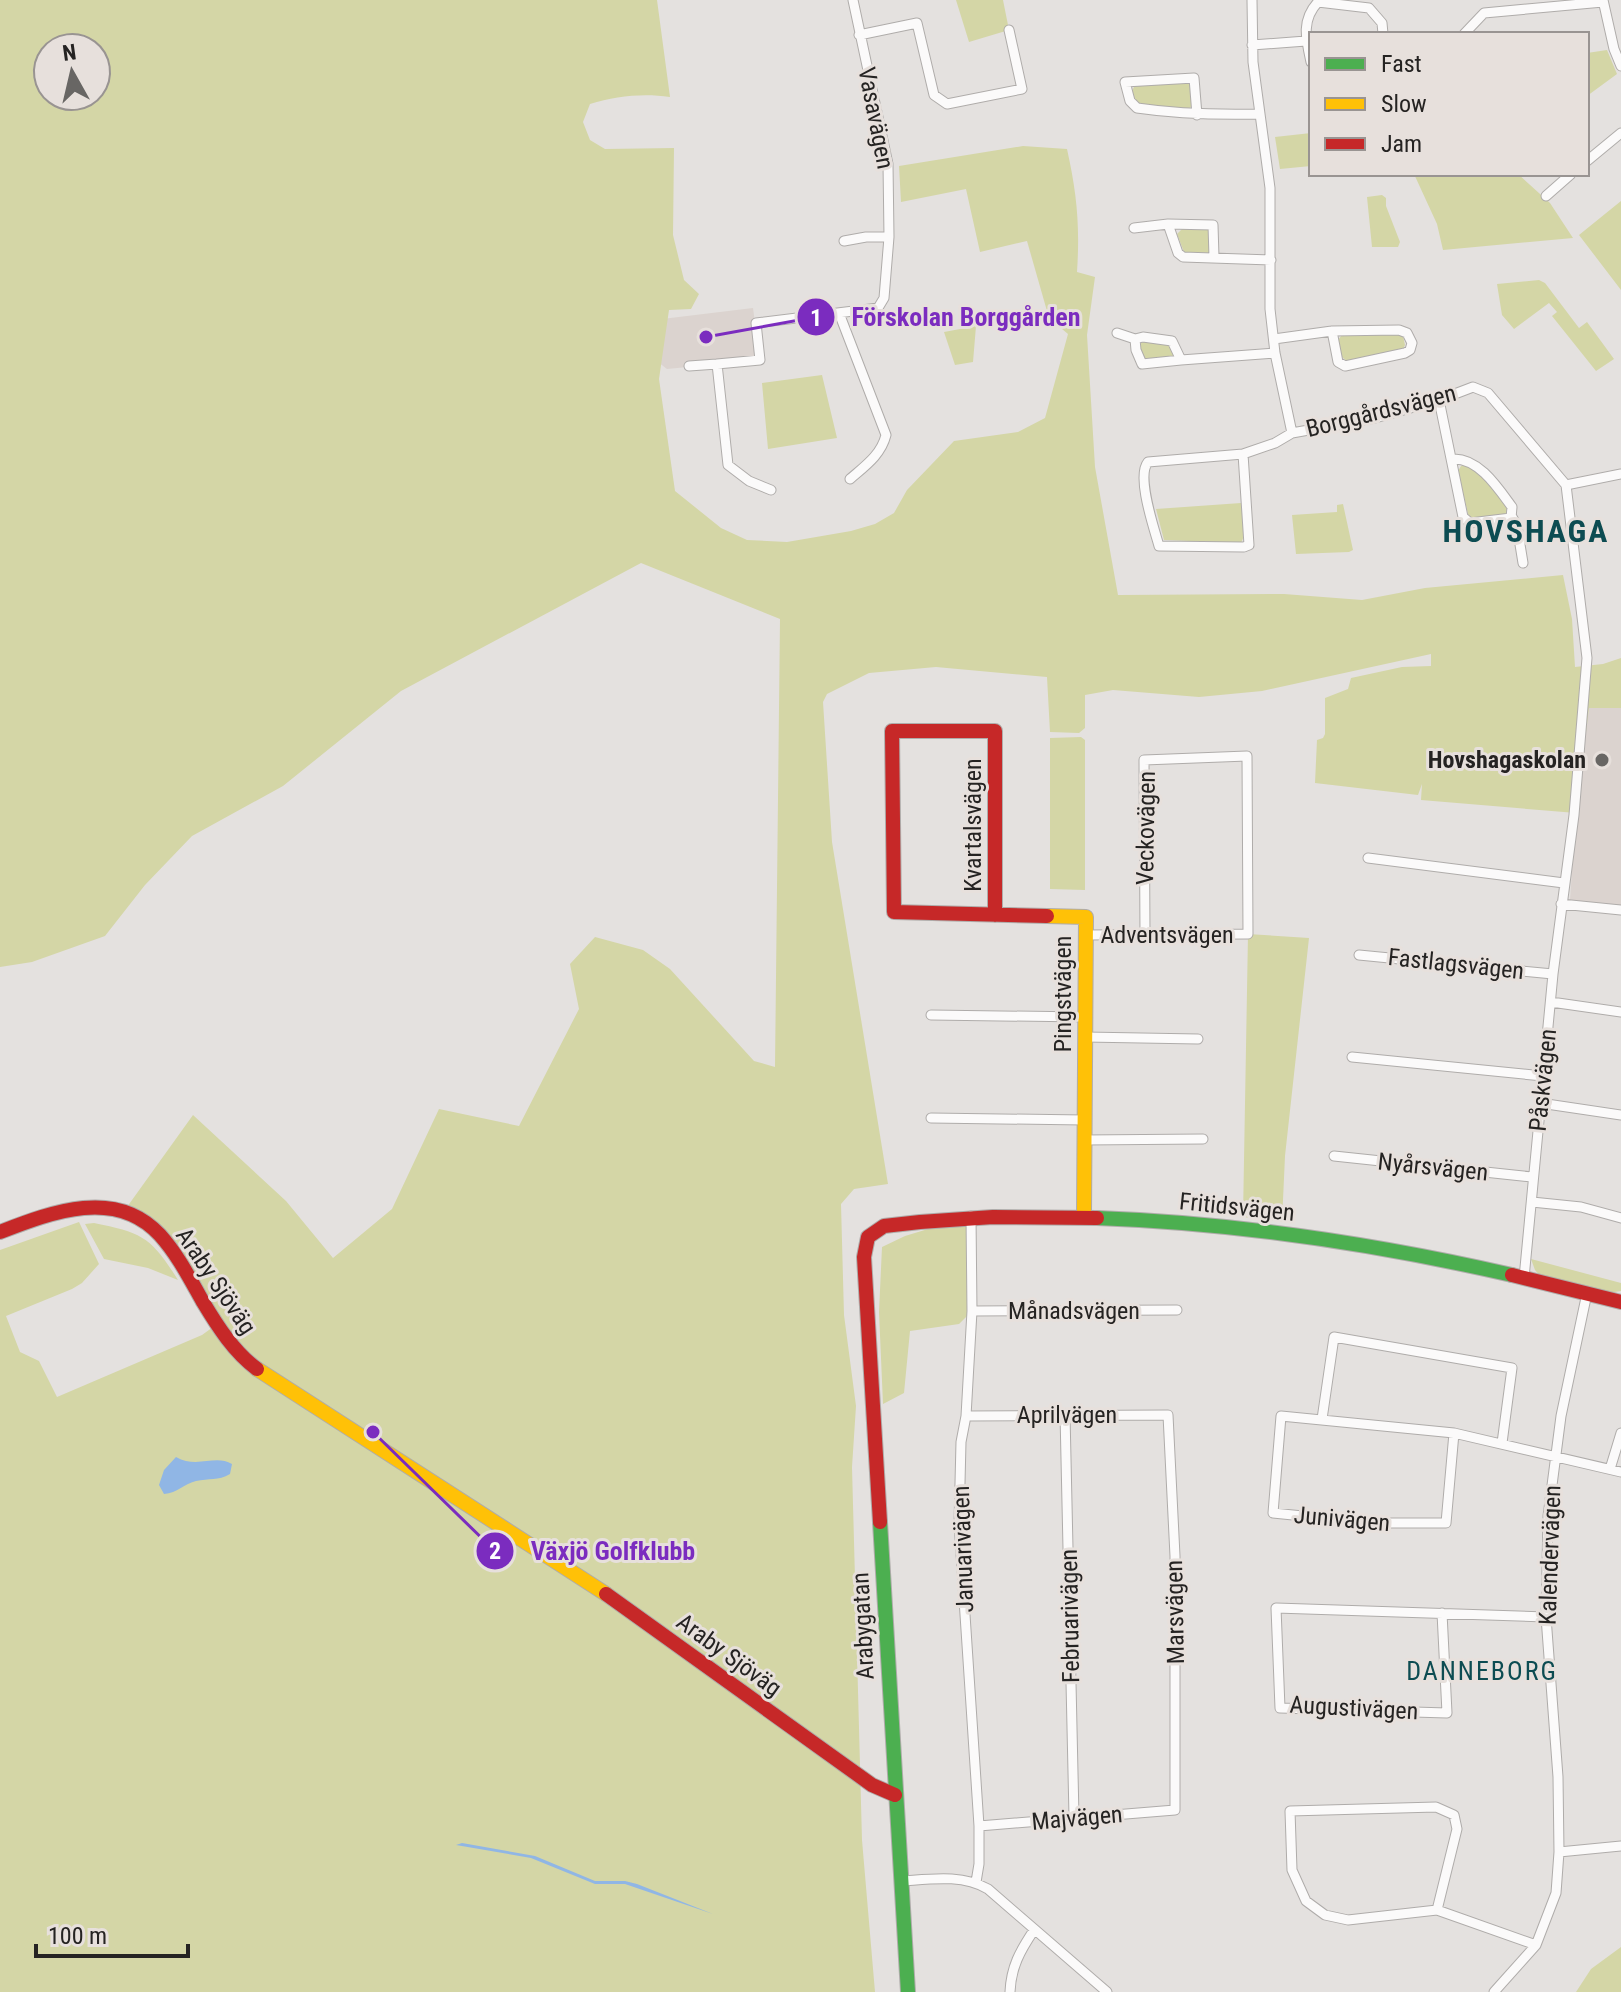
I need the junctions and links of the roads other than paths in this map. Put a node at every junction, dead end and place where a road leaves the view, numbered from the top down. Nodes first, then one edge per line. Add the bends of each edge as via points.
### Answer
1 (853, 0) edge
2 (1252, 0) edge
3 (1603, 1) edge
4 (1009, 30) dead end
5 (1383, 32) edge
6 (1466, 32) edge
7 (859, 35) junction
8 (1306, 41) junction
9 (1252, 45) junction
10 (1309, 54) edge
11 (1621, 66) edge
12 (1260, 114) junction
13 (1197, 115) junction
14 (1621, 133) edge
15 (1589, 159) edge
16 (1569, 176) edge
17 (1546, 196) dead end
18 (1168, 224) junction
19 (1134, 228) dead end
20 (889, 237) junction
21 (844, 241) dead end
22 (1214, 257) junction
23 (1271, 260) junction
24 (839, 313) junction
25 (1332, 331) junction
26 (1117, 333) dead end
27 (1135, 339) junction
28 (1274, 339) junction
29 (1275, 353) junction
30 (1181, 360) junction
31 (717, 364) junction
32 (689, 366) dead end
33 (1439, 400) junction
34 (1292, 433) junction
35 (1243, 454) junction
36 (1453, 459) junction
37 (1621, 474) edge
38 (850, 479) dead end
39 (1566, 485) junction
40 (771, 490) dead end
41 (1512, 517) junction
42 (1523, 563) dead end
43 (1368, 858) dead end
44 (1564, 883) junction
45 (1561, 904) junction
46 (1621, 910) edge
47 (894, 912) joint
48 (995, 915) junction
49 (1145, 934) junction
50 (1248, 934) joint
51 (1085, 935) junction
52 (1359, 955) dead end
53 (1553, 974) junction
54 (1551, 1002) junction
55 (1621, 1012) edge
56 (931, 1015) dead end
57 (1085, 1017) junction
58 (1085, 1037) junction
59 (1198, 1039) dead end
60 (1352, 1057) dead end
61 (1543, 1076) junction
62 (1540, 1103) junction
63 (1621, 1115) edge
64 (931, 1118) dead end
65 (1084, 1120) junction
66 (1203, 1139) dead end
67 (1084, 1140) junction
68 (1334, 1156) dead end
69 (1532, 1177) junction
70 (1532, 1202) junction
71 (1084, 1215) junction
72 (971, 1216) junction
73 (1621, 1218) edge
74 (0, 1232) edge
75 (864, 1257) joint
76 (1524, 1278) junction
77 (1587, 1293) junction
78 (1621, 1302) edge
79 (1177, 1310) dead end
80 (972, 1311) junction
81 (1065, 1414) junction
82 (1168, 1415) joint
83 (966, 1416) junction
84 (1322, 1419) junction
85 (1454, 1433) junction
86 (1621, 1433) edge
87 (1502, 1443) junction
88 (1554, 1455) junction
89 (1610, 1469) junction
90 (1621, 1472) edge
91 (1442, 1613) junction
92 (1546, 1617) junction
93 (895, 1795) junction
94 (1175, 1810) joint
95 (1074, 1817) junction
96 (979, 1826) junction
97 (1621, 1846) edge
98 (1559, 1852) junction
99 (902, 1881) junction
100 (976, 1882) junction
101 (1437, 1910) junction
102 (1034, 1930) junction
103 (1536, 1945) junction
104 (908, 1992) edge
105 (1010, 1992) edge
106 (1107, 1992) edge
107 (1494, 1992) edge

1 - 7 street, Vasavägen
2 - 9 street, Borggårdsvägen
3 - 6 street via 1484,13
3 - 11 street
4 - 7 street via 1022,89 947,104 934,95 917,23
5 - 8 street via 1369,8 1318,2 1308,13
7 - 20 street, Vasavägen via 887,160
8 - 9 street
8 - 10 street
9 - 12 street, Borggårdsvägen
12 - 13 street
12 - 23 street, Borggårdsvägen via 1270,188
13 - 13 street via 1137,108 1125,82 1194,78
14 - 15 street
16 - 17 street
18 - 19 street
18 - 22 street via 1180,255
18 - 22 street via 1213,225
20 - 21 street
20 - 24 street, Vasavägen via 882,306
22 - 23 street
23 - 28 street, Borggårdsvägen
24 - 31 street, Vasavägen via 756,323 760,360
24 - 38 street via 886,435 876,455
25 - 25 street via 1399,330 1412,343 1405,353 1345,366 1338,362
25 - 28 street
26 - 27 street
27 - 30 street via 1172,341
27 - 30 street via 1142,364
28 - 29 street, Borggårdsvägen
29 - 30 street
29 - 34 street, Borggårdsvägen
31 - 32 street
31 - 40 street via 728,465
33 - 34 street, Borggårdsvägen via 1351,424
33 - 36 street
33 - 39 street, Borggårdsvägen via 1473,387 1488,393
34 - 35 street
35 - 35 street via 1145,464 1159,546 1249,545
36 - 41 street via 1478,467 1510,504
36 - 41 street via 1466,521
37 - 39 street
39 - 44 street, Påskvägen via 1587,658
41 - 42 street
43 - 44 street
44 - 45 street, Påskvägen
45 - 46 street
45 - 53 street, Påskvägen
47 - 48 street, Pingstvägen
47 - 48 street, Kvartalsvägen via 892,731 995,731
48 - 51 street, Pingstvägen via 1086,917
49 - 50 street, Adventsvägen
49 - 50 street, Veckovägen via 1144,760 1247,756
49 - 51 street, Adventsvägen
51 - 57 street, Pingstvägen
52 - 53 street, Fastlagsvägen
53 - 54 street, Påskvägen
54 - 55 street
54 - 61 street, Påskvägen
56 - 57 street
57 - 58 street, Pingstvägen
58 - 59 street
58 - 65 street, Pingstvägen
60 - 61 street
61 - 62 street, Påskvägen
62 - 63 street
62 - 69 street, Påskvägen
64 - 65 street
65 - 67 street, Pingstvägen
66 - 67 street
67 - 71 street, Pingstvägen
68 - 69 street, Nyårsvägen
69 - 70 street, Påskvägen
70 - 73 street
70 - 76 street, Påskvägen
71 - 72 street, Fritidsvägen
71 - 76 street, Fritidsvägen via 1349,1241
72 - 75 street, Fritidsvägen via 884,1226 867,1238
72 - 80 street, Januarivägen
74 - 93 street, Araby Sjöväg via 86,1207 109,1207 146,1222 175,1254 227,1341 253,1366 615,1600 872,1785
75 - 93 street, Arabygatan
76 - 77 street, Fritidsvägen
77 - 78 street, Fritidsvägen
77 - 88 street, Kalendervägen
79 - 80 street, Månadsvägen
80 - 83 street, Januarivägen
81 - 82 street, Aprilvägen
81 - 83 street, Aprilvägen
81 - 95 street, Februarivägen
82 - 94 street, Marsvägen via 1175,1556
83 - 96 street, Januarivägen via 959,1524
84 - 85 street, Junivägen
84 - 85 street, Junivägen via 1281,1416 1273,1513 1372,1523 1446,1523
84 - 87 street via 1334,1337 1512,1368
85 - 87 street, Junivägen
86 - 89 street
87 - 88 street, Junivägen
88 - 89 street, Junivägen
88 - 92 street, Kalendervägen
89 - 90 street, Junivägen
91 - 91 street, Augustivägen via 1276,1608 1280,1708 1447,1713
91 - 92 street, Augustivägen
92 - 98 street, Kalendervägen
93 - 99 street, Arabygatan
94 - 95 street, Majvägen
95 - 96 street, Majvägen
96 - 100 street, Januarivägen
97 - 98 street
98 - 103 street, Kalendervägen via 1556,1893
99 - 100 street
99 - 104 street, Arabygatan
100 - 102 street
101 - 101 street via 1457,1829 1454,1815 1436,1807 1290,1811 1292,1870 1306,1901 1325,1915 1348,1920
101 - 103 street
102 - 105 street via 1016,1960
102 - 106 street
103 - 107 street, Kalendervägen

